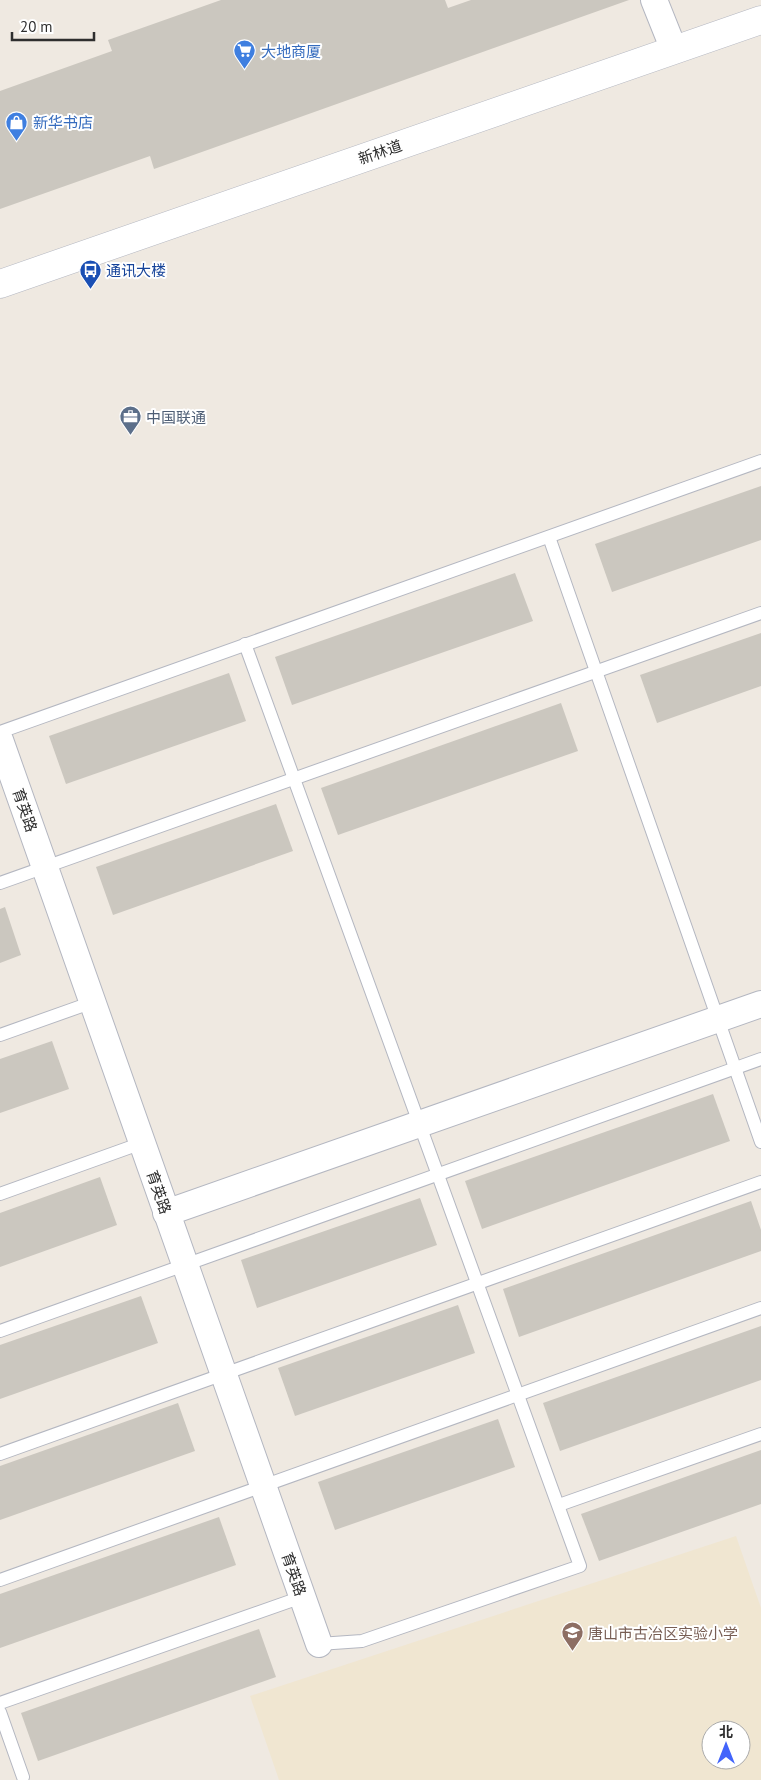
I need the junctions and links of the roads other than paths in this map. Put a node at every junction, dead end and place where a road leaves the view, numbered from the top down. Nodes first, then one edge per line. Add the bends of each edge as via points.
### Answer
1 (654, 0) edge
2 (761, 20) edge
3 (674, 50) junction
4 (0, 284) edge
5 (761, 461) edge
6 (549, 537) junction
7 (761, 613) edge
8 (246, 644) junction
9 (596, 672) junction
10 (0, 732) edge
11 (0, 740) edge
12 (294, 778) junction
13 (45, 867) junction
14 (0, 883) edge
15 (93, 1002) junction
16 (761, 1004) edge
17 (718, 1019) junction
18 (0, 1035) edge
19 (761, 1059) edge
20 (735, 1068) junction
21 (420, 1124) junction
22 (761, 1142) edge
23 (142, 1143) junction
24 (438, 1174) junction
25 (761, 1182) edge
26 (0, 1194) edge
27 (166, 1213) junction
28 (185, 1265) junction
29 (478, 1283) junction
30 (761, 1308) edge
31 (0, 1331) edge
32 (224, 1374) junction
33 (518, 1394) junction
34 (761, 1434) edge
35 (0, 1454) edge
36 (263, 1486) junction
37 (559, 1505) junction
38 (0, 1580) edge
39 (302, 1597) junction
40 (319, 1644) joint
41 (0, 1703) edge
42 (0, 1712) edge
43 (23, 1777) dead end

1 - 3 street
2 - 3 street, 新林道
3 - 4 street, 新林道
5 - 6 lane
6 - 8 lane
6 - 9 lane
7 - 9 lane
8 - 10 lane
8 - 12 lane
9 - 12 lane
9 - 17 lane
11 - 13 street, 育英路
12 - 13 lane
12 - 21 lane
13 - 14 lane
13 - 15 street, 育英路
15 - 18 lane
15 - 23 street, 育英路
16 - 17 street
17 - 20 lane
17 - 21 street
19 - 20 lane
20 - 22 lane
20 - 24 lane
21 - 24 lane
21 - 27 street
23 - 26 lane
23 - 27 street, 育英路
24 - 28 lane
24 - 29 lane
25 - 29 lane
27 - 28 street, 育英路
28 - 31 lane
28 - 32 street, 育英路
29 - 32 lane
29 - 33 lane
30 - 33 lane
32 - 35 lane
32 - 36 street, 育英路
33 - 36 lane
33 - 37 lane
34 - 37 lane
36 - 38 lane
36 - 39 street, 育英路
37 - 40 lane via 580,1566 362,1641
39 - 40 street, 育英路
39 - 41 lane
42 - 43 lane

